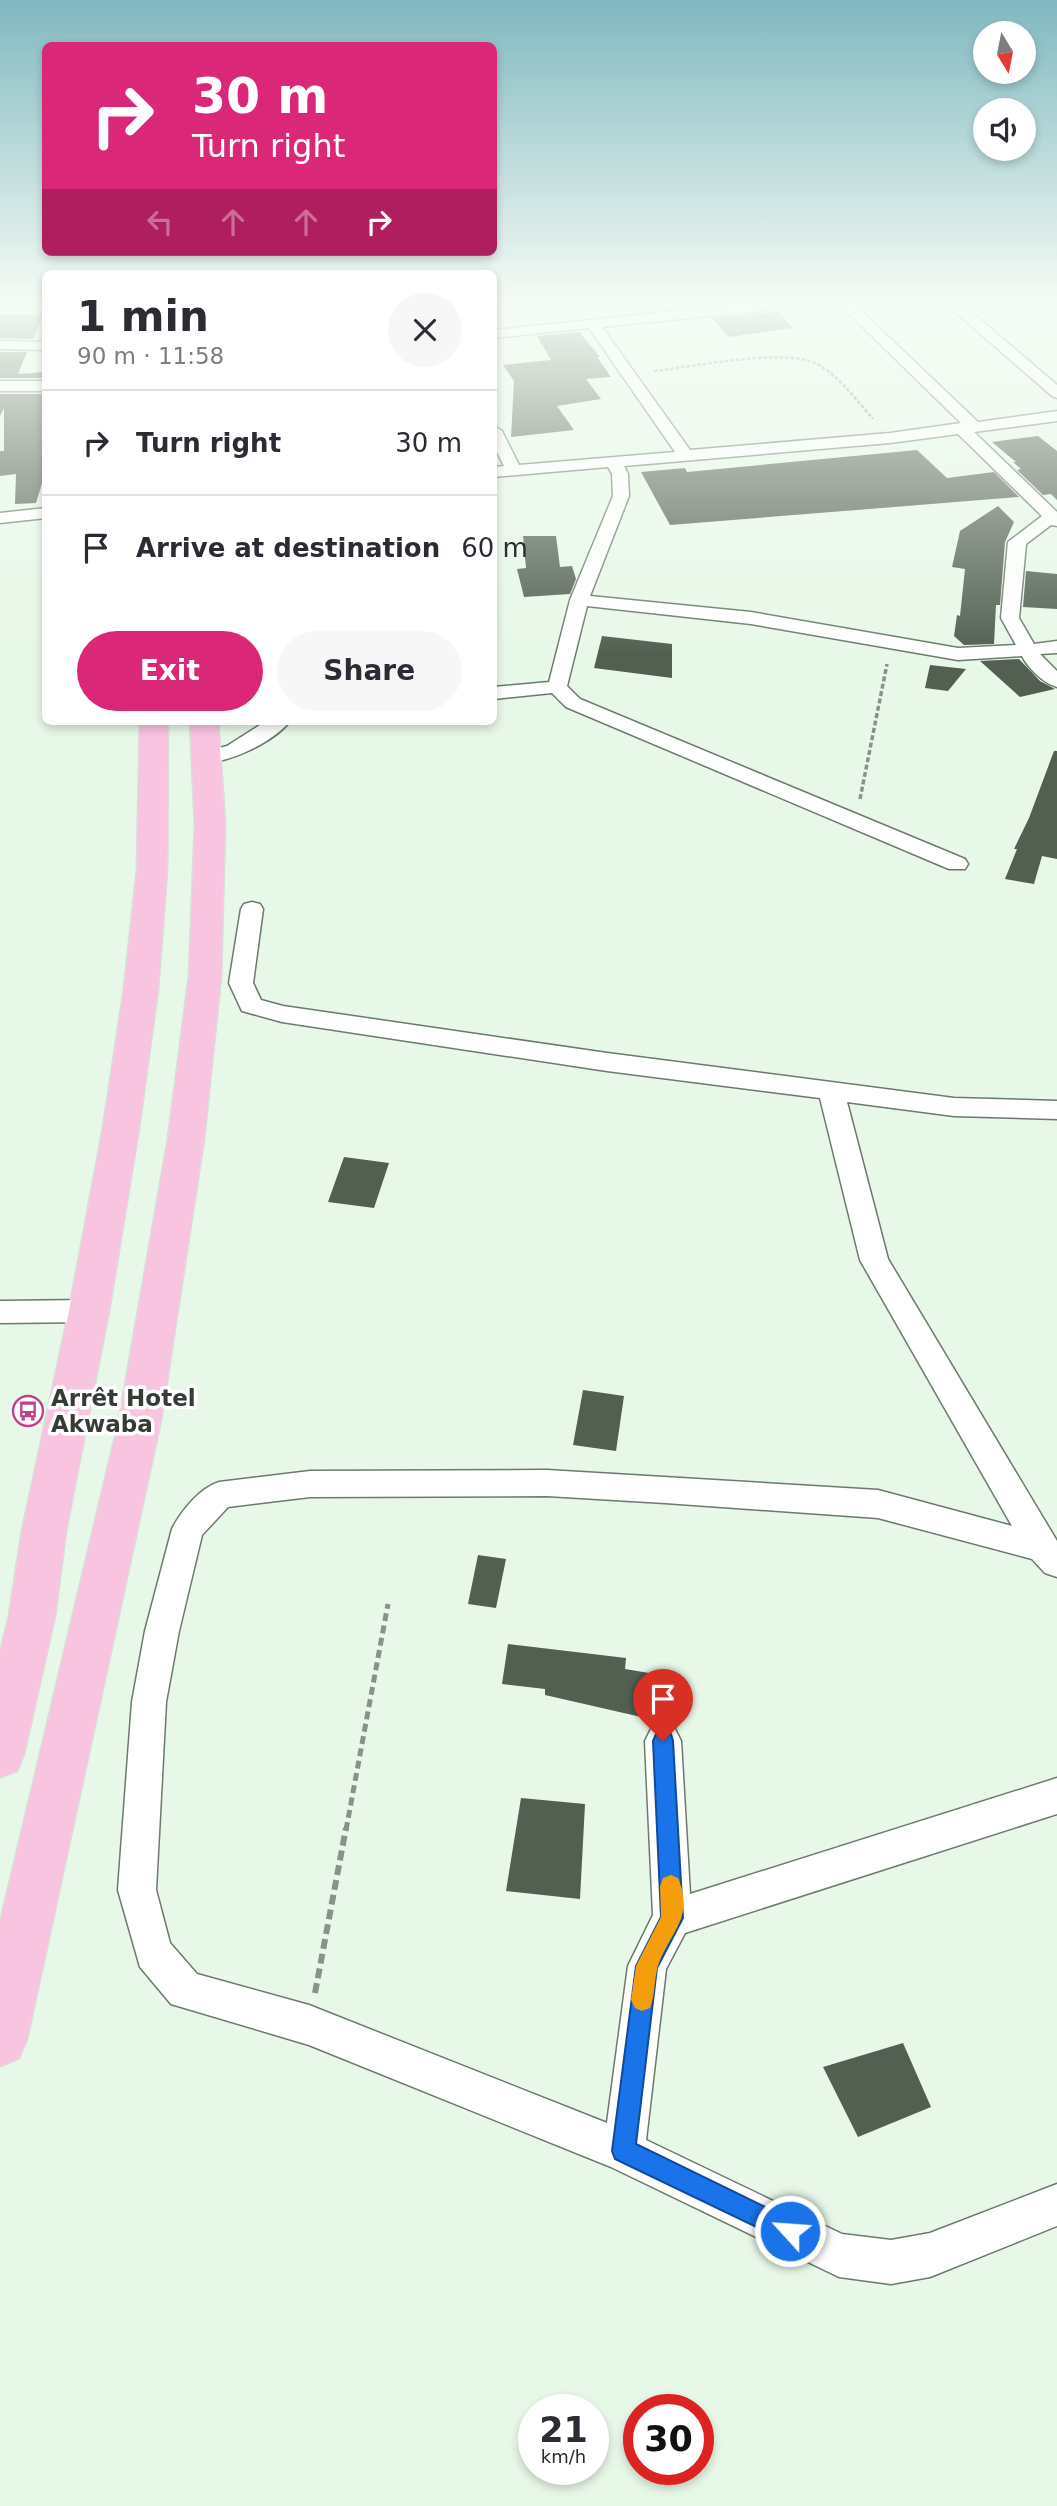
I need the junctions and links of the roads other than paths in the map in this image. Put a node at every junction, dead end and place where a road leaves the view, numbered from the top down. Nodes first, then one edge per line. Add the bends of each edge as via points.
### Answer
1 (659, 420) edge
2 (960, 420) edge
3 (1025, 420) edge
4 (967, 427) junction
5 (497, 437) edge
6 (686, 456) junction
7 (613, 461) junction
8 (514, 470) junction
9 (497, 472) edge
10 (42, 513) edge
11 (0, 518) edge
12 (1054, 519) edge
13 (579, 600) junction
14 (1057, 648) edge
15 (1028, 650) junction
16 (1057, 681) edge
17 (557, 687) junction
18 (497, 693) edge
19 (154, 725) edge
20 (274, 725) edge
21 (206, 739) edge
22 (957, 864) dead end
23 (252, 909) dead end
24 (831, 1090) junction
25 (1057, 1111) edge
26 (89, 1311) junction
27 (0, 1312) edge
28 (1049, 1556) edge
29 (663, 1741) dead end
30 (0, 1754) edge
31 (1057, 1797) edge
32 (672, 1918) junction
33 (0, 2039) edge
34 (624, 2151) junction
35 (1057, 2205) edge

1 - 6 street
2 - 4 street
3 - 4 street
4 - 6 street
4 - 12 street
5 - 8 street
6 - 7 street
7 - 8 street
7 - 13 street via 620,474 621,496
8 - 9 street
10 - 11 street
12 - 15 street via 1017,542 1010,618
13 - 15 street via 751,618 958,654
13 - 17 street
14 - 15 street
15 - 16 street
17 - 18 street
17 - 22 street via 573,703
19 - 26 main road via 152,870 141,989
20 - 21 street via 234,751
21 - 33 main road via 210,824 205,976 183,1153 140,1420
23 - 24 street via 241,984 251,1006 607,1062
24 - 25 street via 954,1107
24 - 28 street via 874,1260
26 - 27 street
26 - 30 main road via 46,1519 32,1616
28 - 34 street via 878,1504 547,1483 310,1484 219,1494 188,1529 149,1702 137,1890 154,1953 185,1990 309,2025
29 - 32 street
31 - 32 street
32 - 34 street via 647,1966
34 - 35 street via 839,2255 891,2262 930,2255

